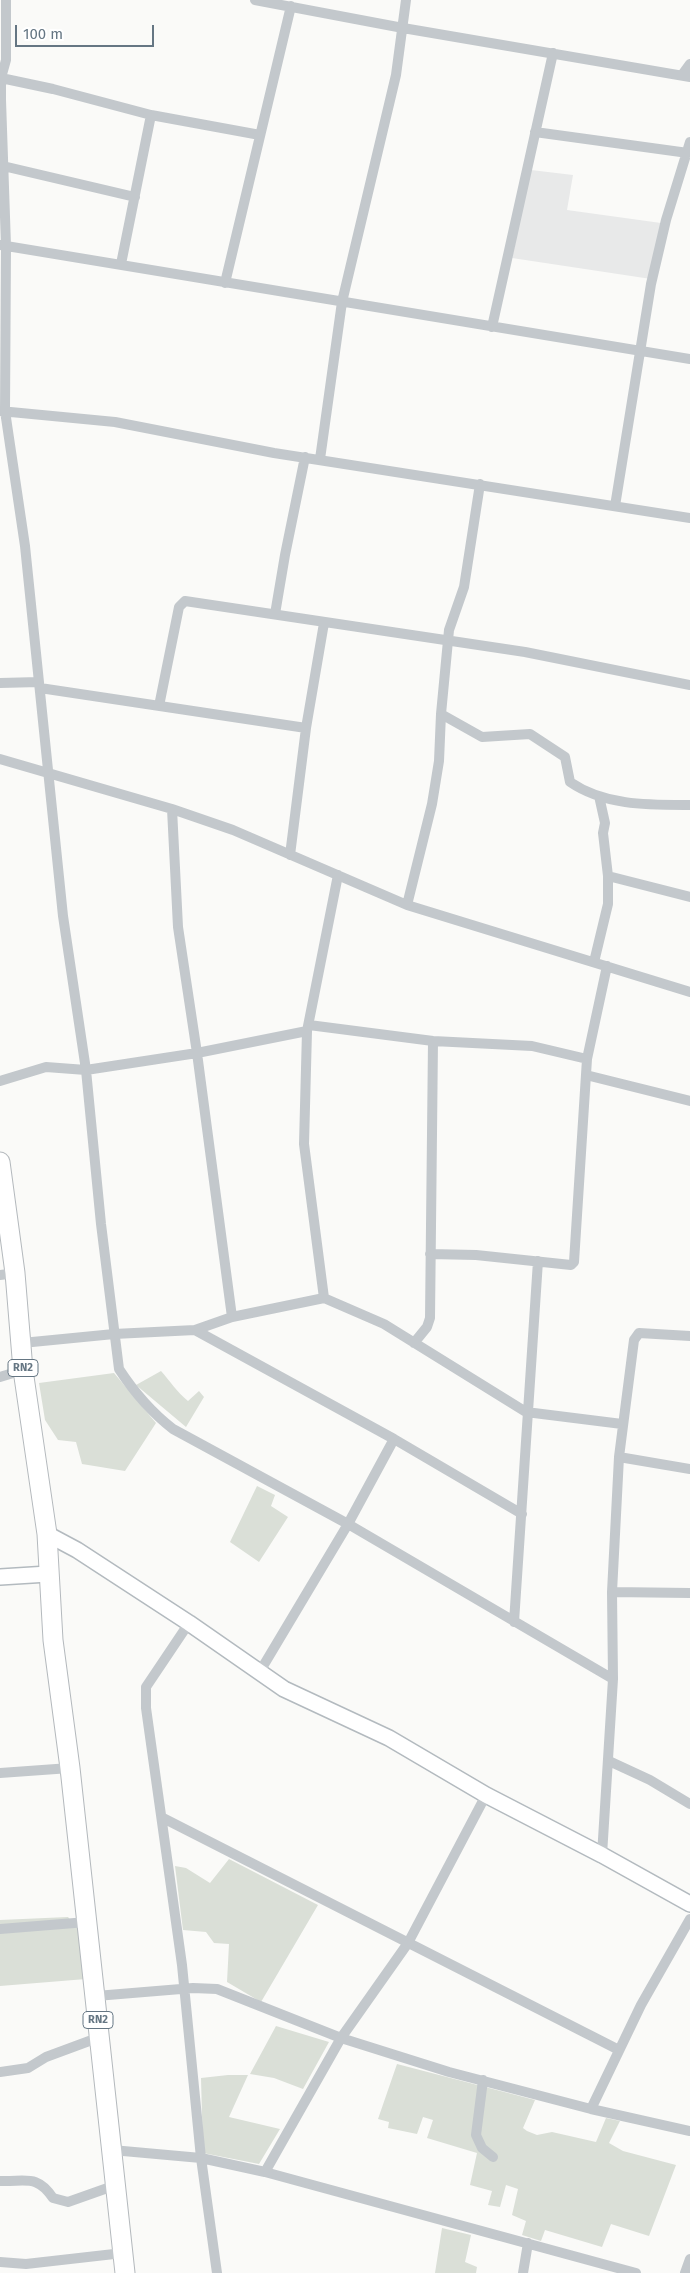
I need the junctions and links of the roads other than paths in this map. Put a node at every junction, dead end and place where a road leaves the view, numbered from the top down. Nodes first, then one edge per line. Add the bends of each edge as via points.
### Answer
1 (6, 0) edge
2 (254, 0) edge
3 (406, 0) edge
4 (291, 6) junction
5 (403, 28) junction
6 (553, 52) junction
7 (690, 64) edge
8 (686, 76) edge
9 (1, 78) edge
10 (151, 115) junction
11 (1, 120) edge
12 (535, 132) junction
13 (260, 135) junction
14 (689, 148) edge
15 (3, 166) junction
16 (135, 197) junction
17 (3, 246) edge
18 (121, 264) junction
19 (225, 283) junction
20 (342, 302) junction
21 (492, 327) junction
22 (640, 351) junction
23 (690, 359) edge
24 (2, 411) edge
25 (305, 457) junction
26 (320, 459) junction
27 (480, 484) junction
28 (616, 506) junction
29 (690, 518) edge
30 (275, 614) junction
31 (324, 623) junction
32 (448, 641) junction
33 (0, 683) edge
34 (40, 685) junction
35 (690, 685) edge
36 (159, 706) junction
37 (441, 714) junction
38 (306, 728) junction
39 (0, 759) edge
40 (49, 773) junction
41 (599, 796) junction
42 (690, 805) edge
43 (172, 809) junction
44 (290, 855) junction
45 (338, 876) junction
46 (608, 876) junction
47 (690, 897) edge
48 (407, 905) junction
49 (594, 962) junction
50 (607, 966) junction
51 (690, 992) edge
52 (308, 1028) junction
53 (433, 1040) junction
54 (197, 1053) junction
55 (587, 1059) junction
56 (86, 1070) junction
57 (586, 1075) junction
58 (0, 1081) edge
59 (690, 1101) edge
60 (0, 1162) edge
61 (430, 1254) junction
62 (538, 1261) junction
63 (8, 1274) edge
64 (324, 1298) junction
65 (232, 1317) junction
66 (195, 1330) junction
67 (114, 1334) junction
68 (690, 1336) edge
69 (414, 1342) junction
70 (22, 1343) junction
71 (23, 1370) junction
72 (0, 1377) edge
73 (526, 1412) junction
74 (622, 1424) junction
75 (394, 1439) junction
76 (619, 1456) junction
77 (690, 1469) edge
78 (522, 1514) junction
79 (348, 1524) junction
80 (47, 1534) junction
81 (48, 1574) junction
82 (0, 1577) edge
83 (612, 1592) junction
84 (690, 1594) edge
85 (514, 1622) junction
86 (190, 1623) junction
87 (259, 1673) junction
88 (613, 1679) junction
89 (609, 1761) junction
90 (70, 1768) junction
91 (0, 1773) edge
92 (486, 1795) junction
93 (690, 1804) edge
94 (163, 1818) junction
95 (602, 1855) junction
96 (690, 1904) edge
97 (690, 1919) edge
98 (87, 1922) junction
99 (0, 1929) edge
100 (408, 1943) junction
101 (185, 1989) junction
102 (96, 1996) junction
103 (100, 2037) junction
104 (341, 2038) junction
105 (619, 2050) junction
106 (0, 2072) edge
107 (483, 2080) junction
108 (591, 2109) junction
109 (690, 2131) edge
110 (112, 2150) junction
111 (493, 2157) dead end
112 (201, 2158) junction
113 (265, 2172) junction
114 (0, 2181) edge
115 (116, 2185) junction
116 (528, 2243) junction
117 (123, 2253) junction
118 (690, 2259) edge
119 (0, 2262) edge
120 (126, 2273) edge
121 (217, 2273) edge
122 (523, 2273) edge
123 (636, 2273) edge
124 (686, 2273) edge

1 - 9 street via 6,60
2 - 4 street
3 - 5 street
4 - 5 street
4 - 13 street
5 - 6 street
5 - 20 street via 396,75
6 - 8 street
6 - 12 street
7 - 8 street
9 - 10 street
9 - 11 street
10 - 13 street
10 - 16 street
11 - 15 street
12 - 14 street
12 - 21 street
13 - 19 street
14 - 22 street via 666,220
15 - 16 street
15 - 17 street
16 - 18 street
17 - 18 street
17 - 24 street
18 - 19 street
19 - 20 street
20 - 21 street
20 - 26 street
21 - 22 street
22 - 23 street
22 - 28 street
24 - 25 street via 115,422
24 - 34 street via 24,546
25 - 26 street
25 - 30 street
26 - 27 street
27 - 28 street
27 - 32 street via 464,587
28 - 29 street
30 - 31 street
30 - 36 street via 181,603
31 - 32 street
31 - 38 street
32 - 35 street via 525,652
32 - 37 street
33 - 34 street
34 - 36 street
34 - 40 street
36 - 38 street
37 - 41 street via 482,736 530,734 565,756 570,782
37 - 48 street via 439,761 432,804
38 - 44 street
39 - 40 street
40 - 43 street
40 - 56 street via 63,916
41 - 42 street via 642,806
41 - 46 street via 605,823
43 - 44 street via 233,830
43 - 54 street via 178,927
44 - 45 street
45 - 48 street
45 - 52 street
46 - 47 street
46 - 49 street via 607,911
48 - 49 street
49 - 50 street
50 - 51 street
50 - 55 street
52 - 53 street
52 - 54 street
52 - 64 street via 304,1144
53 - 55 street via 532,1046
53 - 61 street
54 - 56 street
54 - 65 street
55 - 57 street
56 - 58 street via 52,1066
56 - 67 street
57 - 59 street
57 - 62 street via 574,1262 571,1265
60 - 63 highway, RN2
61 - 62 street
61 - 69 street via 430,1318
62 - 73 street
63 - 70 highway, RN2
64 - 65 street
64 - 69 street via 368,1316
65 - 66 street
66 - 67 street
66 - 75 street
67 - 70 street
67 - 79 street via 119,1369 157,1416 173,1429
68 - 74 street via 636,1334
69 - 73 street
70 - 71 highway, RN2
71 - 72 street
71 - 80 highway, RN2
73 - 74 street
73 - 78 street
74 - 76 street
75 - 78 street
75 - 79 street
76 - 77 street
76 - 83 street
78 - 85 street
79 - 85 street
79 - 87 street
80 - 81 highway, RN2
80 - 86 street
81 - 82 street
81 - 90 highway, RN2
83 - 84 street
83 - 88 street
85 - 88 street
86 - 87 street
86 - 94 street via 146,1688 146,1708
87 - 92 street via 302,1698 389,1738
88 - 89 street
89 - 93 street
89 - 95 street
90 - 91 street
90 - 98 highway, RN2
92 - 95 street
92 - 100 street
94 - 100 street
94 - 101 street
95 - 96 street
97 - 105 street
98 - 99 street
98 - 102 highway, RN2
100 - 104 street
100 - 105 street
101 - 102 street
101 - 104 street via 217,1989
101 - 112 street
102 - 103 highway, RN2
103 - 106 street via 46,2057 28,2068
103 - 110 highway, RN2
104 - 107 street
104 - 113 street
105 - 108 street
107 - 108 street
107 - 111 street via 476,2135 482,2148
108 - 109 street
110 - 112 street
110 - 115 highway, RN2
112 - 113 street
112 - 121 street
113 - 116 street
114 - 115 street via 36,2181 45,2186 53,2198 68,2202
115 - 117 highway, RN2
116 - 122 street
116 - 123 street
117 - 119 street via 26,2264
117 - 120 highway, RN2
118 - 124 street

